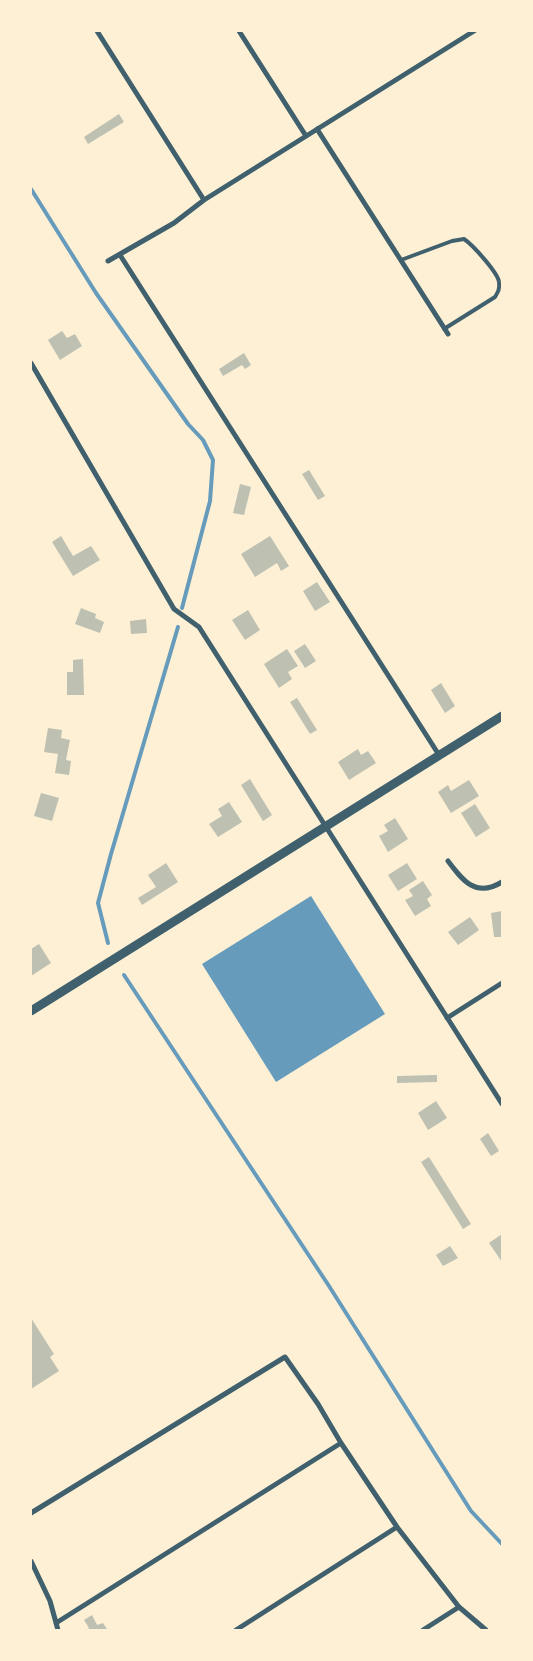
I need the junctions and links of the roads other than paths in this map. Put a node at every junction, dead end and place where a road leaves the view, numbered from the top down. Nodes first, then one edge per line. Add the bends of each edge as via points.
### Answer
1 (96, 31) edge
2 (239, 31) edge
3 (474, 31) edge
4 (317, 129) junction
5 (306, 136) junction
6 (204, 200) junction
7 (120, 255) junction
8 (401, 260) junction
9 (108, 261) dead end
10 (446, 331) joint
11 (31, 362) edge
12 (502, 716) edge
13 (439, 756) junction
14 (325, 827) junction
15 (448, 861) dead end
16 (502, 882) edge
17 (502, 983) edge
18 (31, 1011) edge
19 (448, 1018) junction
20 (502, 1104) edge
21 (341, 1442) junction
22 (31, 1513) edge
23 (397, 1526) junction
24 (31, 1561) edge
25 (459, 1607) junction
26 (56, 1623) junction
27 (58, 1630) edge
28 (236, 1630) edge
29 (423, 1630) edge
30 (486, 1630) edge

1 - 6 street
2 - 5 street
3 - 4 street
4 - 5 street
4 - 8 street
5 - 6 street
6 - 7 street via 174,224
7 - 9 street
7 - 13 street
8 - 10 street
8 - 10 lane via 464,239 473,245 499,280 500,289 495,297
11 - 14 street via 174,609 199,627
12 - 13 street
13 - 14 street
14 - 18 street
14 - 19 street
15 - 16 street via 464,881 478,888
17 - 19 street
19 - 20 street
21 - 22 street via 285,1357
21 - 23 street
21 - 26 street
23 - 25 street
23 - 28 street
24 - 26 street via 50,1601
25 - 29 street
25 - 30 street
26 - 27 street

